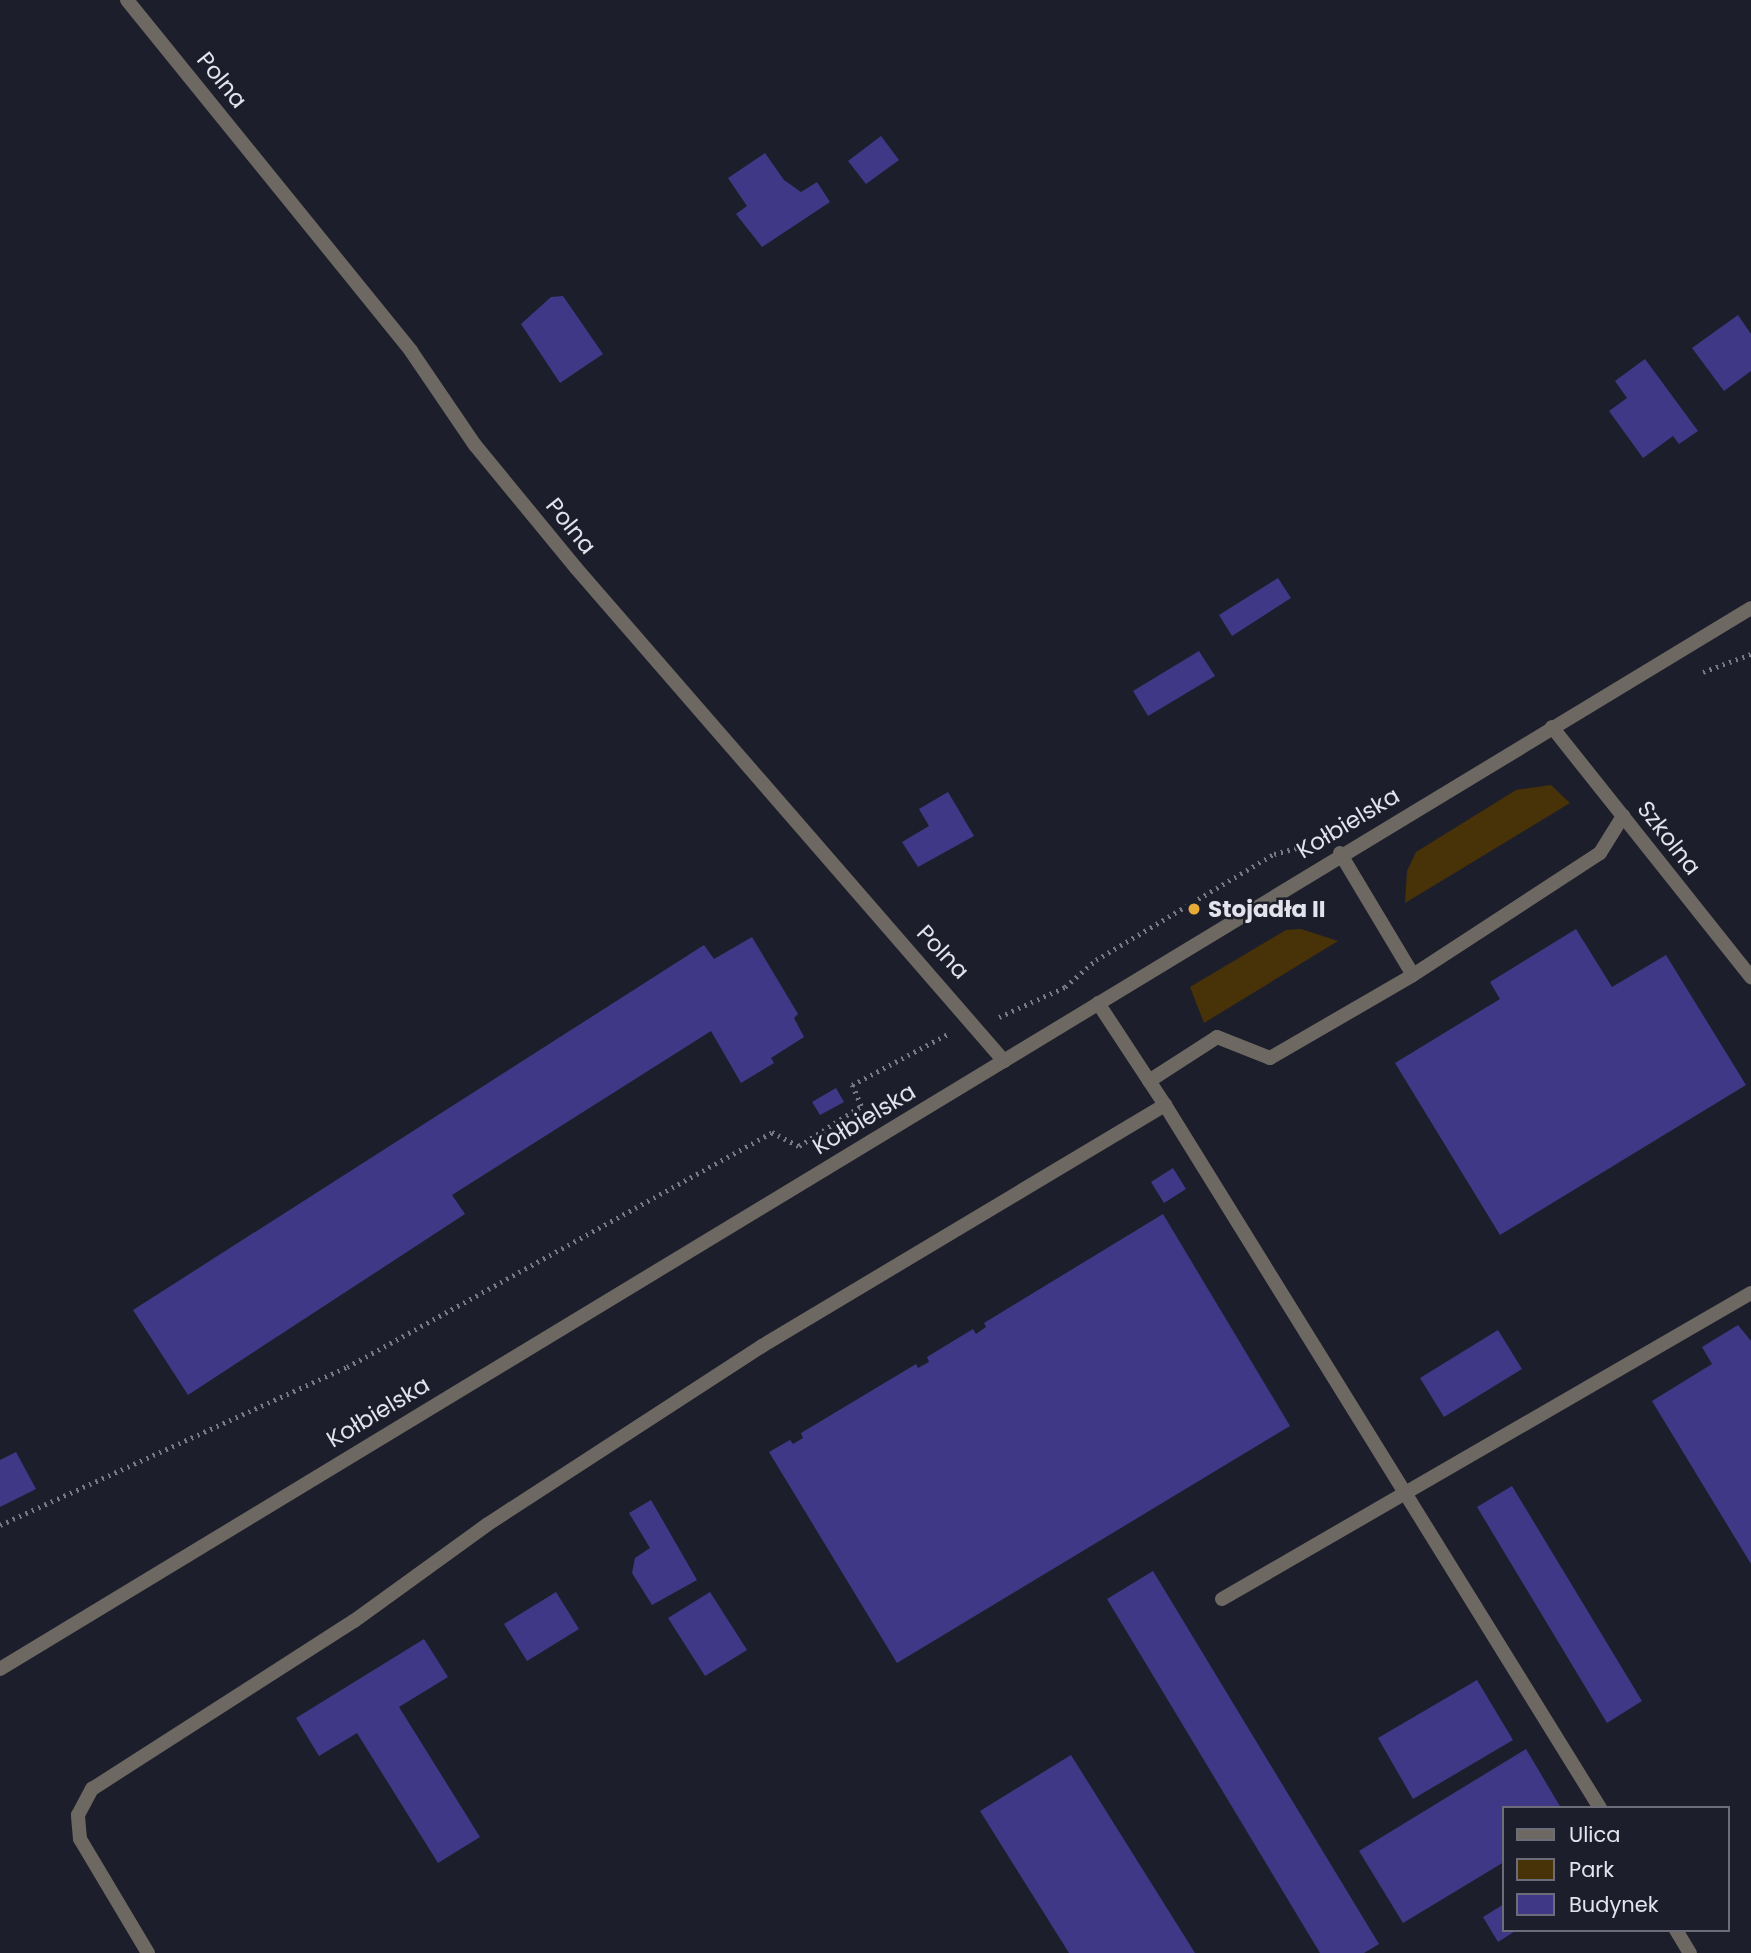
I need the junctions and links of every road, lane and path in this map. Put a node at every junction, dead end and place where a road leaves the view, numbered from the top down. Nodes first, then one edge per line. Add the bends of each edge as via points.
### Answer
1 (127, 0) edge
2 (1751, 608) edge
3 (1552, 727) junction
4 (1623, 816) junction
5 (1315, 843) dead end
6 (1340, 853) junction
7 (1413, 975) junction
8 (1751, 977) edge
9 (1098, 1003) junction
10 (976, 1024) junction
11 (1004, 1061) junction
12 (1149, 1081) junction
13 (1165, 1105) junction
14 (799, 1146) junction
15 (823, 1171) junction
16 (1751, 1293) edge
17 (1405, 1492) junction
18 (0, 1525) edge
19 (1222, 1600) dead end
20 (0, 1669) edge
21 (1599, 1806) edge
22 (1677, 1932) edge
23 (148, 1953) edge
24 (1690, 1953) edge

1 - 10 street, Polna via 411,351 475,445 576,568 813,847
2 - 3 street, Kołbielska
3 - 4 street, Szkolna
3 - 6 street, Kołbielska
4 - 7 street via 1600,853
4 - 8 street, Szkolna
5 - 10 path via 1274,854 1096,960 1065,987 1015,1013
6 - 7 street
6 - 9 street, Kołbielska
7 - 12 street via 1270,1058 1217,1037
9 - 11 street, Kołbielska
9 - 12 street
10 - 11 street, Polna
10 - 14 path via 918,1045 852,1085 861,1106
11 - 15 street, Kołbielska
12 - 13 street
13 - 17 street
13 - 23 street via 750,1353 488,1524 354,1621 104,1779 82,1802 80,1839
14 - 15 path
14 - 18 path via 772,1132 346,1367
15 - 20 street, Kołbielska
16 - 17 street
17 - 19 street
17 - 21 street
22 - 24 street

